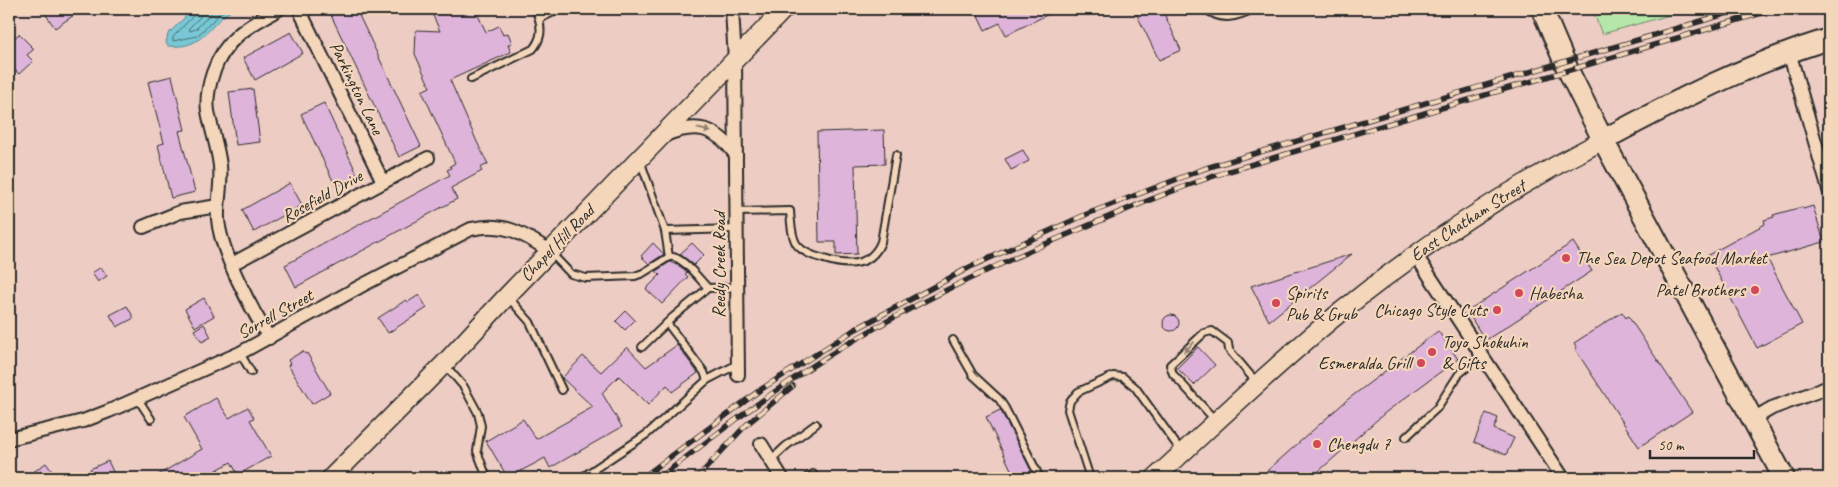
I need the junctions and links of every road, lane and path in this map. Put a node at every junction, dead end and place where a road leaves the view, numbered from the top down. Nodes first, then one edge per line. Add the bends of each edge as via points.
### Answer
1 (278, 9) edge
2 (299, 9) edge
3 (535, 9) edge
4 (560, 9) edge
5 (732, 9) edge
6 (784, 9) edge
7 (1206, 9) edge
8 (1253, 9) edge
9 (1542, 9) edge
10 (539, 18) junction
11 (1829, 39) edge
12 (1789, 52) junction
13 (735, 60) junction
14 (471, 79) dead end
15 (663, 136) junction
16 (1603, 140) junction
17 (736, 155) junction
18 (896, 155) dead end
19 (428, 158) dead end
20 (640, 158) junction
21 (383, 182) junction
22 (1829, 190) edge
23 (218, 206) junction
24 (736, 212) junction
25 (143, 227) dead end
26 (736, 229) junction
27 (665, 231) junction
28 (550, 251) junction
29 (1415, 254) junction
30 (668, 257) junction
31 (232, 264) junction
32 (737, 287) junction
33 (708, 288) junction
34 (507, 296) junction
35 (667, 323) junction
36 (269, 338) junction
37 (953, 340) dead end
38 (642, 347) dead end
39 (240, 354) junction
40 (1482, 355) junction
41 (444, 364) junction
42 (738, 369) joint
43 (252, 372) dead end
44 (707, 380) junction
45 (1258, 384) junction
46 (1829, 387) edge
47 (562, 390) dead end
48 (138, 398) junction
49 (151, 419) dead end
50 (1753, 420) junction
51 (1217, 422) junction
52 (816, 424) dead end
53 (1406, 437) dead end
54 (9, 439) edge
55 (761, 444) dead end
56 (1183, 453) junction
57 (771, 460) junction
58 (813, 474) dead end
59 (337, 476) edge
60 (487, 478) edge
61 (581, 478) edge
62 (782, 478) edge
63 (806, 478) edge
64 (1040, 478) edge
65 (1090, 478) edge
66 (1155, 478) edge
67 (1564, 478) edge
68 (1784, 478) edge

1 - 23 street via 250,24 236,36 222,51 211,80 208,109 220,169
2 - 21 street, Parkington Lane
3 - 10 lane
4 - 10 lane
5 - 13 street, Reedy Creek Road
6 - 13 main road, Chapel Hill Road
7 - 8 lane via 1223,18
9 - 16 main road
10 - 14 lane via 541,33 533,49
11 - 12 main road, East Chatham Street
12 - 16 main road, East Chatham Street via 1667,105
12 - 22 street
13 - 15 main road, Chapel Hill Road
13 - 17 street, Reedy Creek Road
15 -> 17 street via 691,127 707,129 728,144
15 - 20 main road, Chapel Hill Road
16 - 29 main road, East Chatham Street via 1560,162
16 - 50 main road
17 - 24 street, Reedy Creek Road
18 - 24 lane via 881,242 872,256 861,262 839,264 804,251 793,236 790,211
19 - 21 street, Rosefield Drive
20 - 27 lane
20 - 28 main road, Chapel Hill Road
21 - 31 street, Rosefield Drive
23 - 25 street via 180,212
23 - 31 street via 220,235
24 - 26 street, Reedy Creek Road
26 - 27 lane
26 - 32 street, Reedy Creek Road
27 - 30 lane
28 - 30 lane via 571,274 586,278 635,276
28 - 34 main road, Chapel Hill Road
28 - 36 street, Sorrell Street via 513,230 489,225 471,229
29 - 40 street
29 - 45 main road, East Chatham Street via 1336,315
30 - 33 lane via 681,260
31 - 36 street
32 - 33 lane
32 - 42 street, Reedy Creek Road
33 - 35 lane
34 - 41 main road, Chapel Hill Road
34 - 47 lane via 530,322
35 - 38 lane
35 - 44 lane
36 - 39 street, Sorrell Street
37 - 64 lane via 969,370 1005,408
39 - 43 lane
39 - 48 street, Sorrell Street
40 - 53 lane via 1459,374 1437,408
40 - 67 street
41 - 59 main road, Chapel Hill Road
41 - 60 lane via 464,387 478,413 481,426 477,451
42 - 44 lane
44 - 61 lane via 646,434
45 - 51 main road, East Chatham Street
45 -> 51 lane via 1229,350 1228,343 1212,331 1204,333 1170,365 1173,374
46 - 50 street via 1772,408
48 - 49 lane
48 - 54 street, Sorrell Street via 83,421
50 - 68 main road
51 - 56 main road, East Chatham Street
52 - 57 lane
55 - 57 street
56 - 65 lane via 1135,387 1123,377 1113,376 1078,392 1070,401 1068,410
56 - 66 main road, East Chatham Street
57 - 62 street
58 - 63 lane

